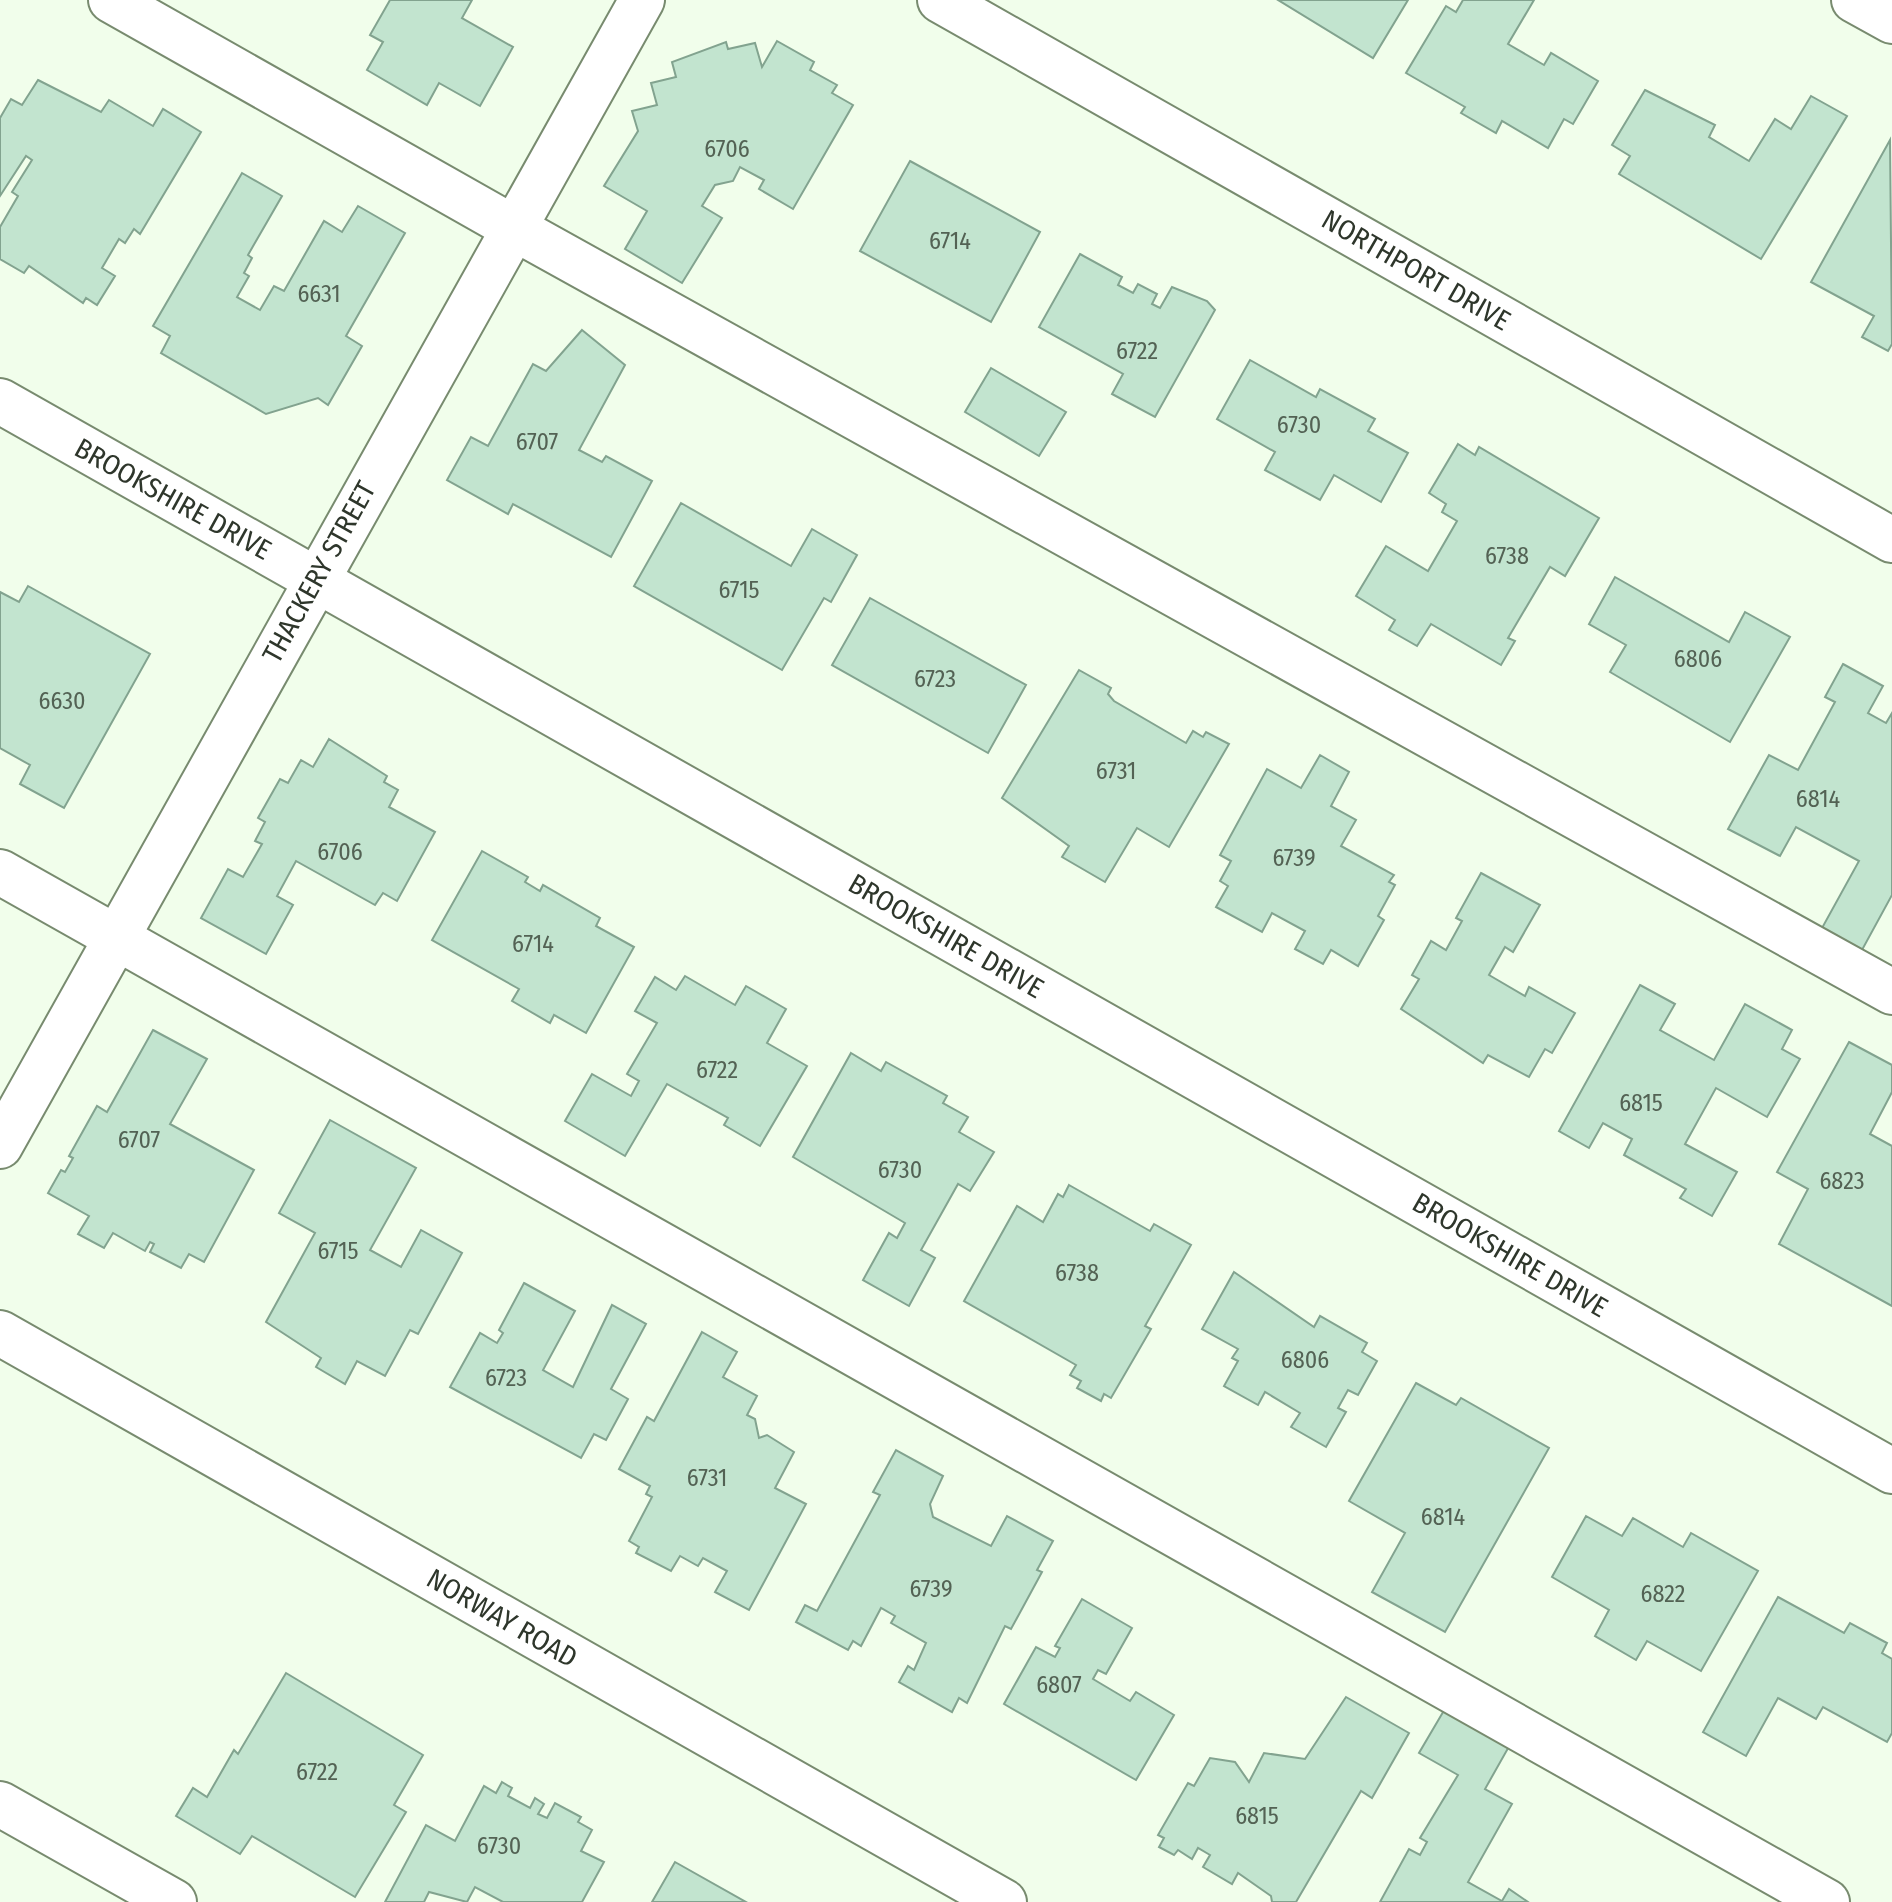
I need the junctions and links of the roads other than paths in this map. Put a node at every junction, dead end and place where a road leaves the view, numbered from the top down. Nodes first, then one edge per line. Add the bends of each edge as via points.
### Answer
1 (111, 0) edge
2 (642, 0) edge
3 (940, 0) edge
4 (1854, 0) edge
5 (1892, 21) edge
6 (512, 227) junction
7 (0, 401) edge
8 (1892, 540) edge
9 (315, 578) junction
10 (0, 872) edge
11 (116, 937) junction
12 (1892, 992) edge
13 (0, 1146) edge
14 (0, 1333) edge
15 (1892, 1471) edge
16 (0, 1804) edge
17 (174, 1902) edge
18 (1004, 1902) edge
19 (1827, 1902) edge

1 - 6 street
2 - 6 street, THACKERY STREET
3 - 8 street, NORTHPORT DRIVE
4 - 5 street
6 - 9 street, THACKERY STREET
6 - 12 street
7 - 9 street, BROOKSHIRE DRIVE
9 - 11 street, THACKERY STREET
9 - 15 street, BROOKSHIRE DRIVE
10 - 11 street
11 - 13 street, THACKERY STREET
11 - 19 street
14 - 18 street, NORWAY ROAD
16 - 17 street

